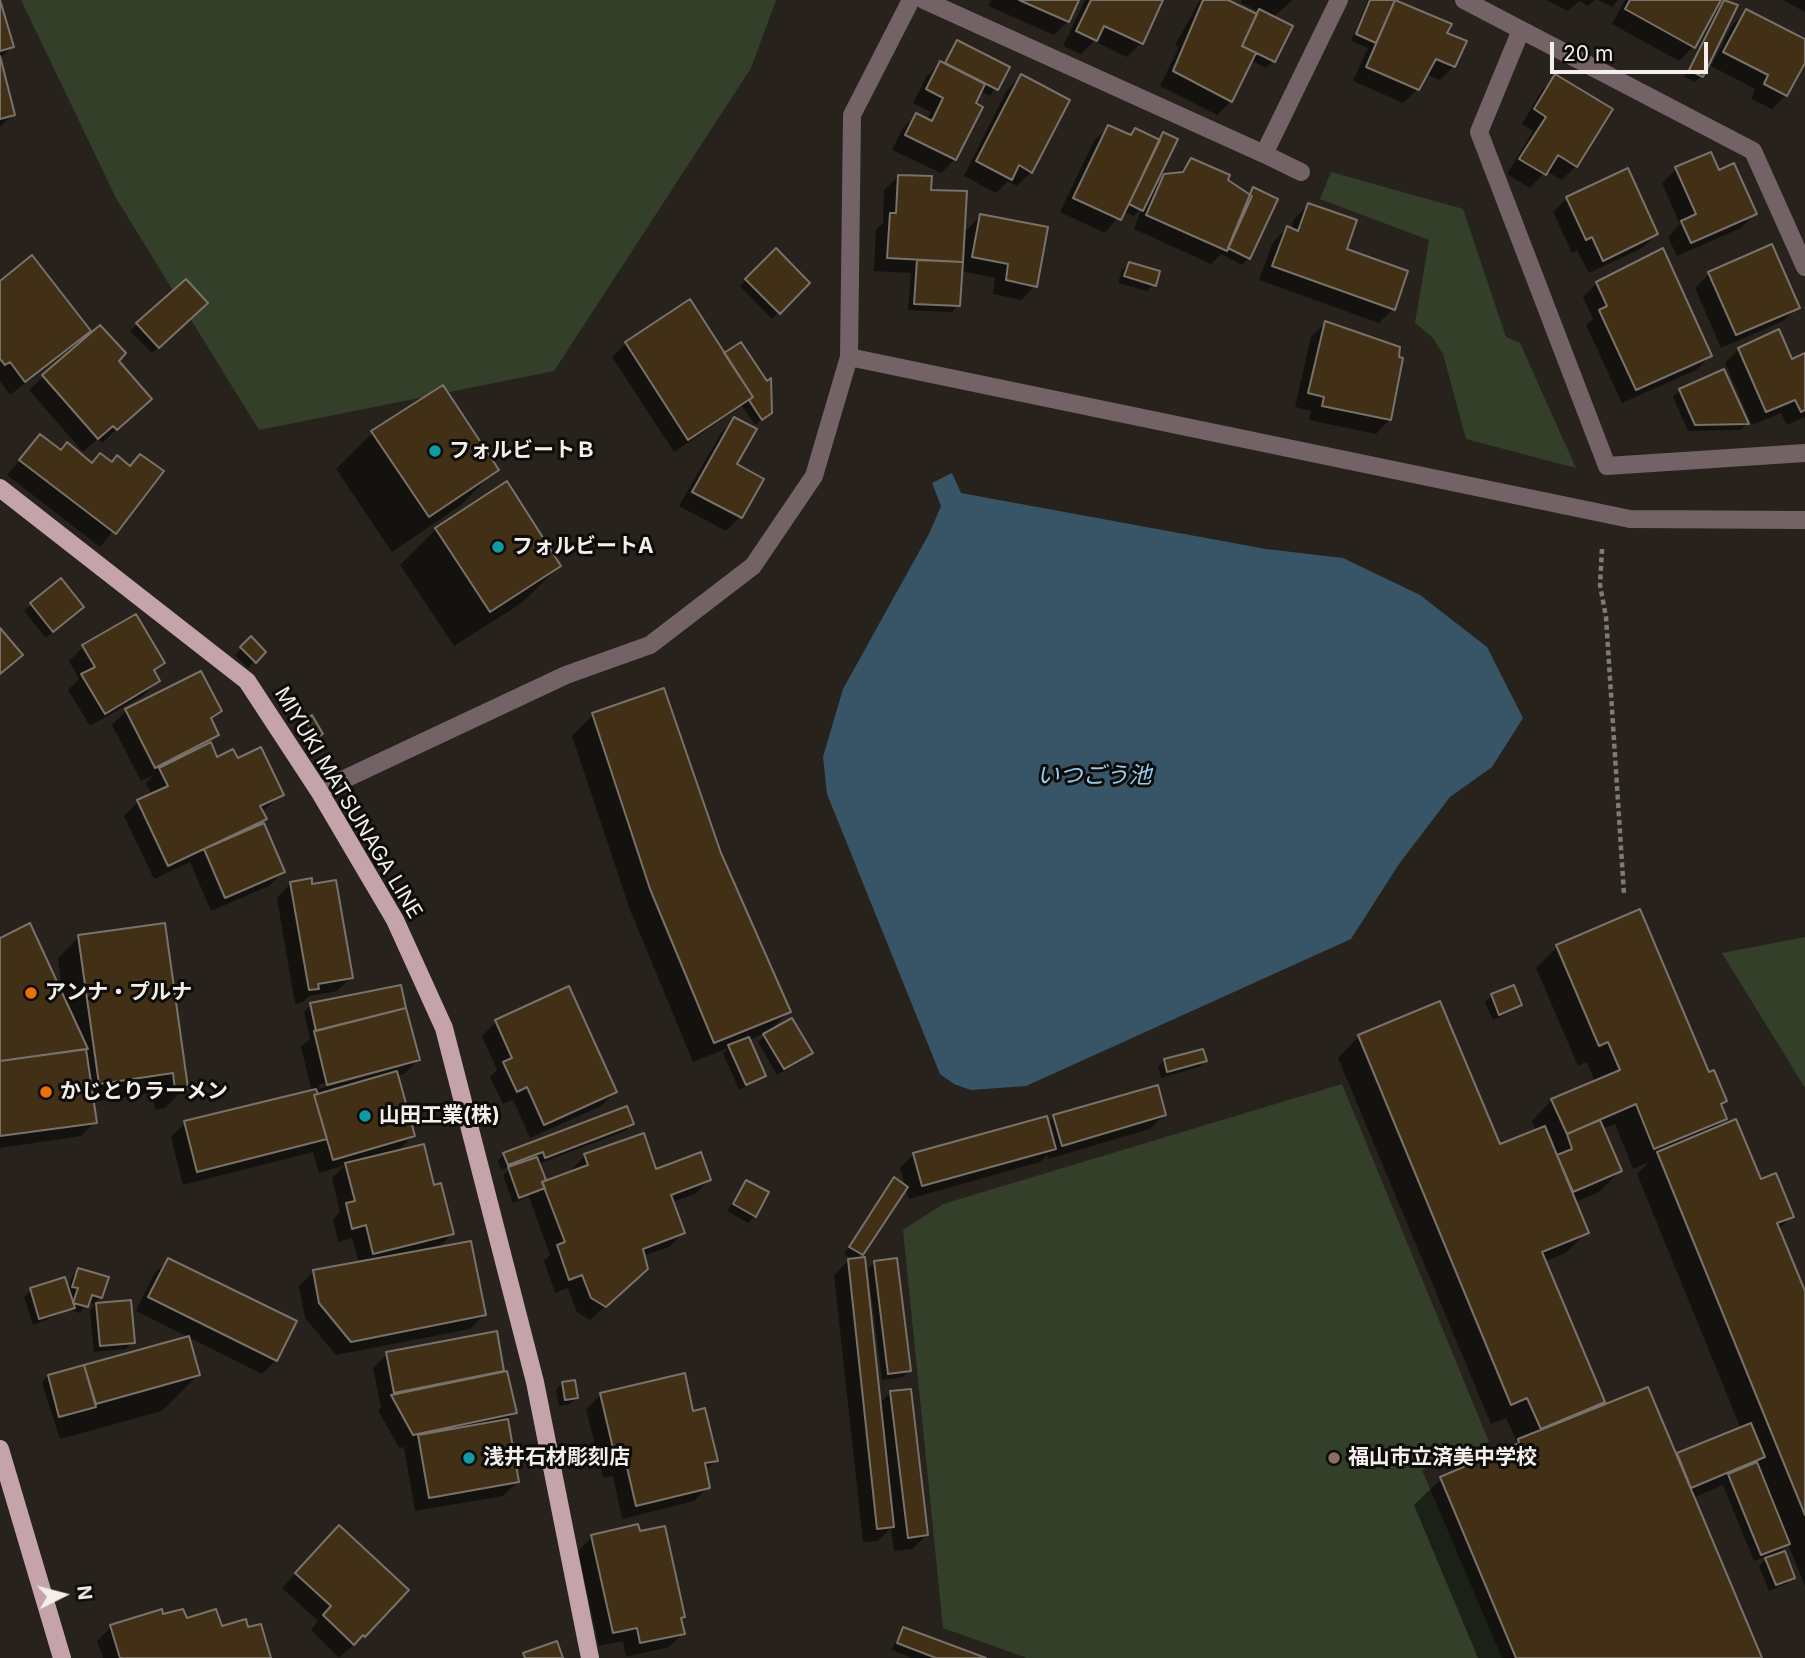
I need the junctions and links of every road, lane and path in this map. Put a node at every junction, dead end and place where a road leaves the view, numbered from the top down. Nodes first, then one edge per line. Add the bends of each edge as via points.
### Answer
1 (911, 0) edge
2 (924, 0) edge
3 (1339, 0) edge
4 (1464, 0) edge
5 (1521, 30) junction
6 (1264, 154) junction
7 (1301, 172) dead end
8 (1805, 267) edge
9 (849, 357) junction
10 (1805, 453) edge
11 (0, 488) edge
12 (1603, 513) junction
13 (1805, 520) edge
14 (319, 791) junction
15 (1624, 894) dead end
16 (0, 1449) edge
17 (62, 1658) edge
18 (590, 1658) edge

1 - 9 street via 852,115
2 - 6 street
3 - 6 street
4 - 5 street
5 - 8 street via 1753,151
5 - 10 street via 1479,132 1607,466
6 - 7 street
9 - 12 street
9 - 14 street via 814,476 753,566 650,645 565,675
11 - 14 main road, MIYUKI MATSUNAGA LINE via 247,681
12 - 13 street via 1630,519
12 - 15 path via 1600,585 1606,617
14 - 18 main road, MIYUKI MATSUNAGA LINE via 395,920 444,1028 535,1382
16 - 17 main road

